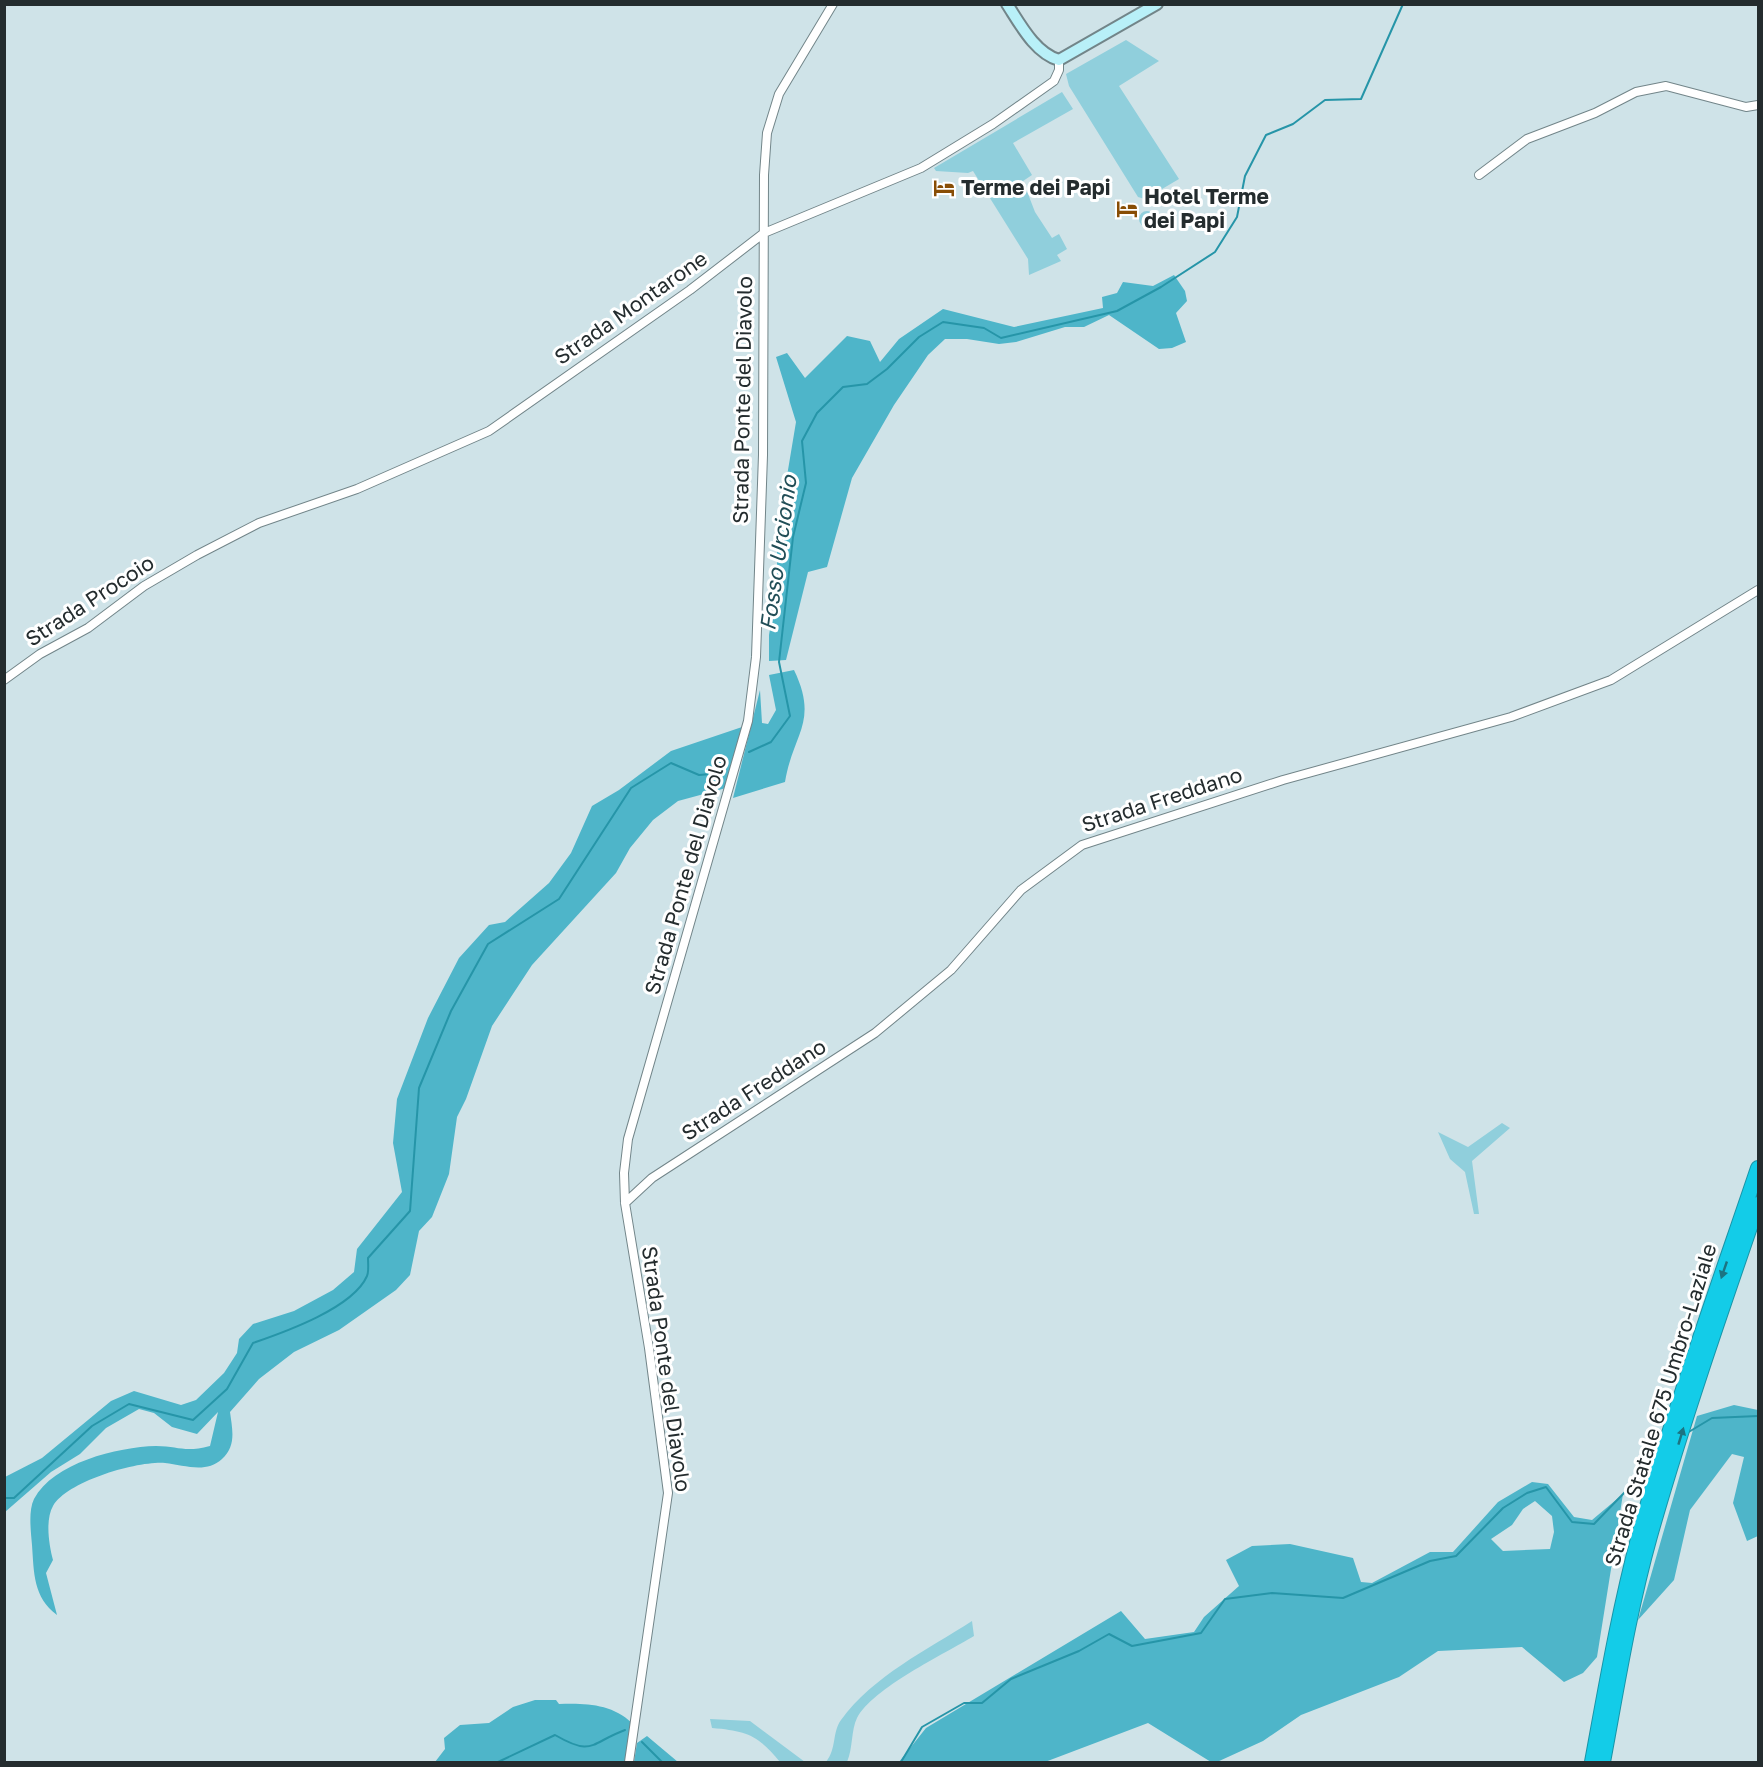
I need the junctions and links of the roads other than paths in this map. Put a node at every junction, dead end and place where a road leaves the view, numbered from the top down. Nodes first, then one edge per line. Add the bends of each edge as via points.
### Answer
1 (833, 4) edge
2 (1007, 4) edge
3 (1157, 4) edge
4 (1059, 60) junction
5 (1758, 105) edge
6 (1479, 175) dead end
7 (764, 233) junction
8 (198, 555) joint
9 (1758, 590) edge
10 (4, 680) edge
11 (1758, 1168) edge
12 (625, 1203) junction
13 (1752, 1212) edge
14 (1635, 1573) junction
15 (629, 1762) edge
16 (1592, 1762) edge
17 (1603, 1762) edge

1 - 7 street, Strada Ponte del Diavolo via 779,94 767,133
2 - 4 street via 1037,47
3 - 4 street
4 - 7 street, Strada Montarone via 1054,81 1044,90 921,168
5 - 6 street via 1737,105 1666,87 1636,92 1527,139
7 - 8 street, Strada Montarone via 690,291 489,430 357,489 260,523
7 - 12 street, Strada Ponte del Diavolo via 763,455 756,645 747,728 628,1139
8 - 10 street, Strada Procoio via 144,586 88,628 40,654
9 - 12 street, Strada Freddano via 1636,666 1589,688 1511,717 1283,780 1082,844 1021,890 951,970 875,1033 652,1178
11 - 13 highway, Strada Statale 675 Umbro-Laziale
12 - 15 street, Strada Ponte del Diavolo via 668,1493
13 - 14 highway, Strada Statale 675 Umbro-Laziale via 1671,1427
14 - 16 highway, Strada Statale 675 Umbro-Laziale
14 - 17 highway, Strada Statale 675 Umbro-Laziale

